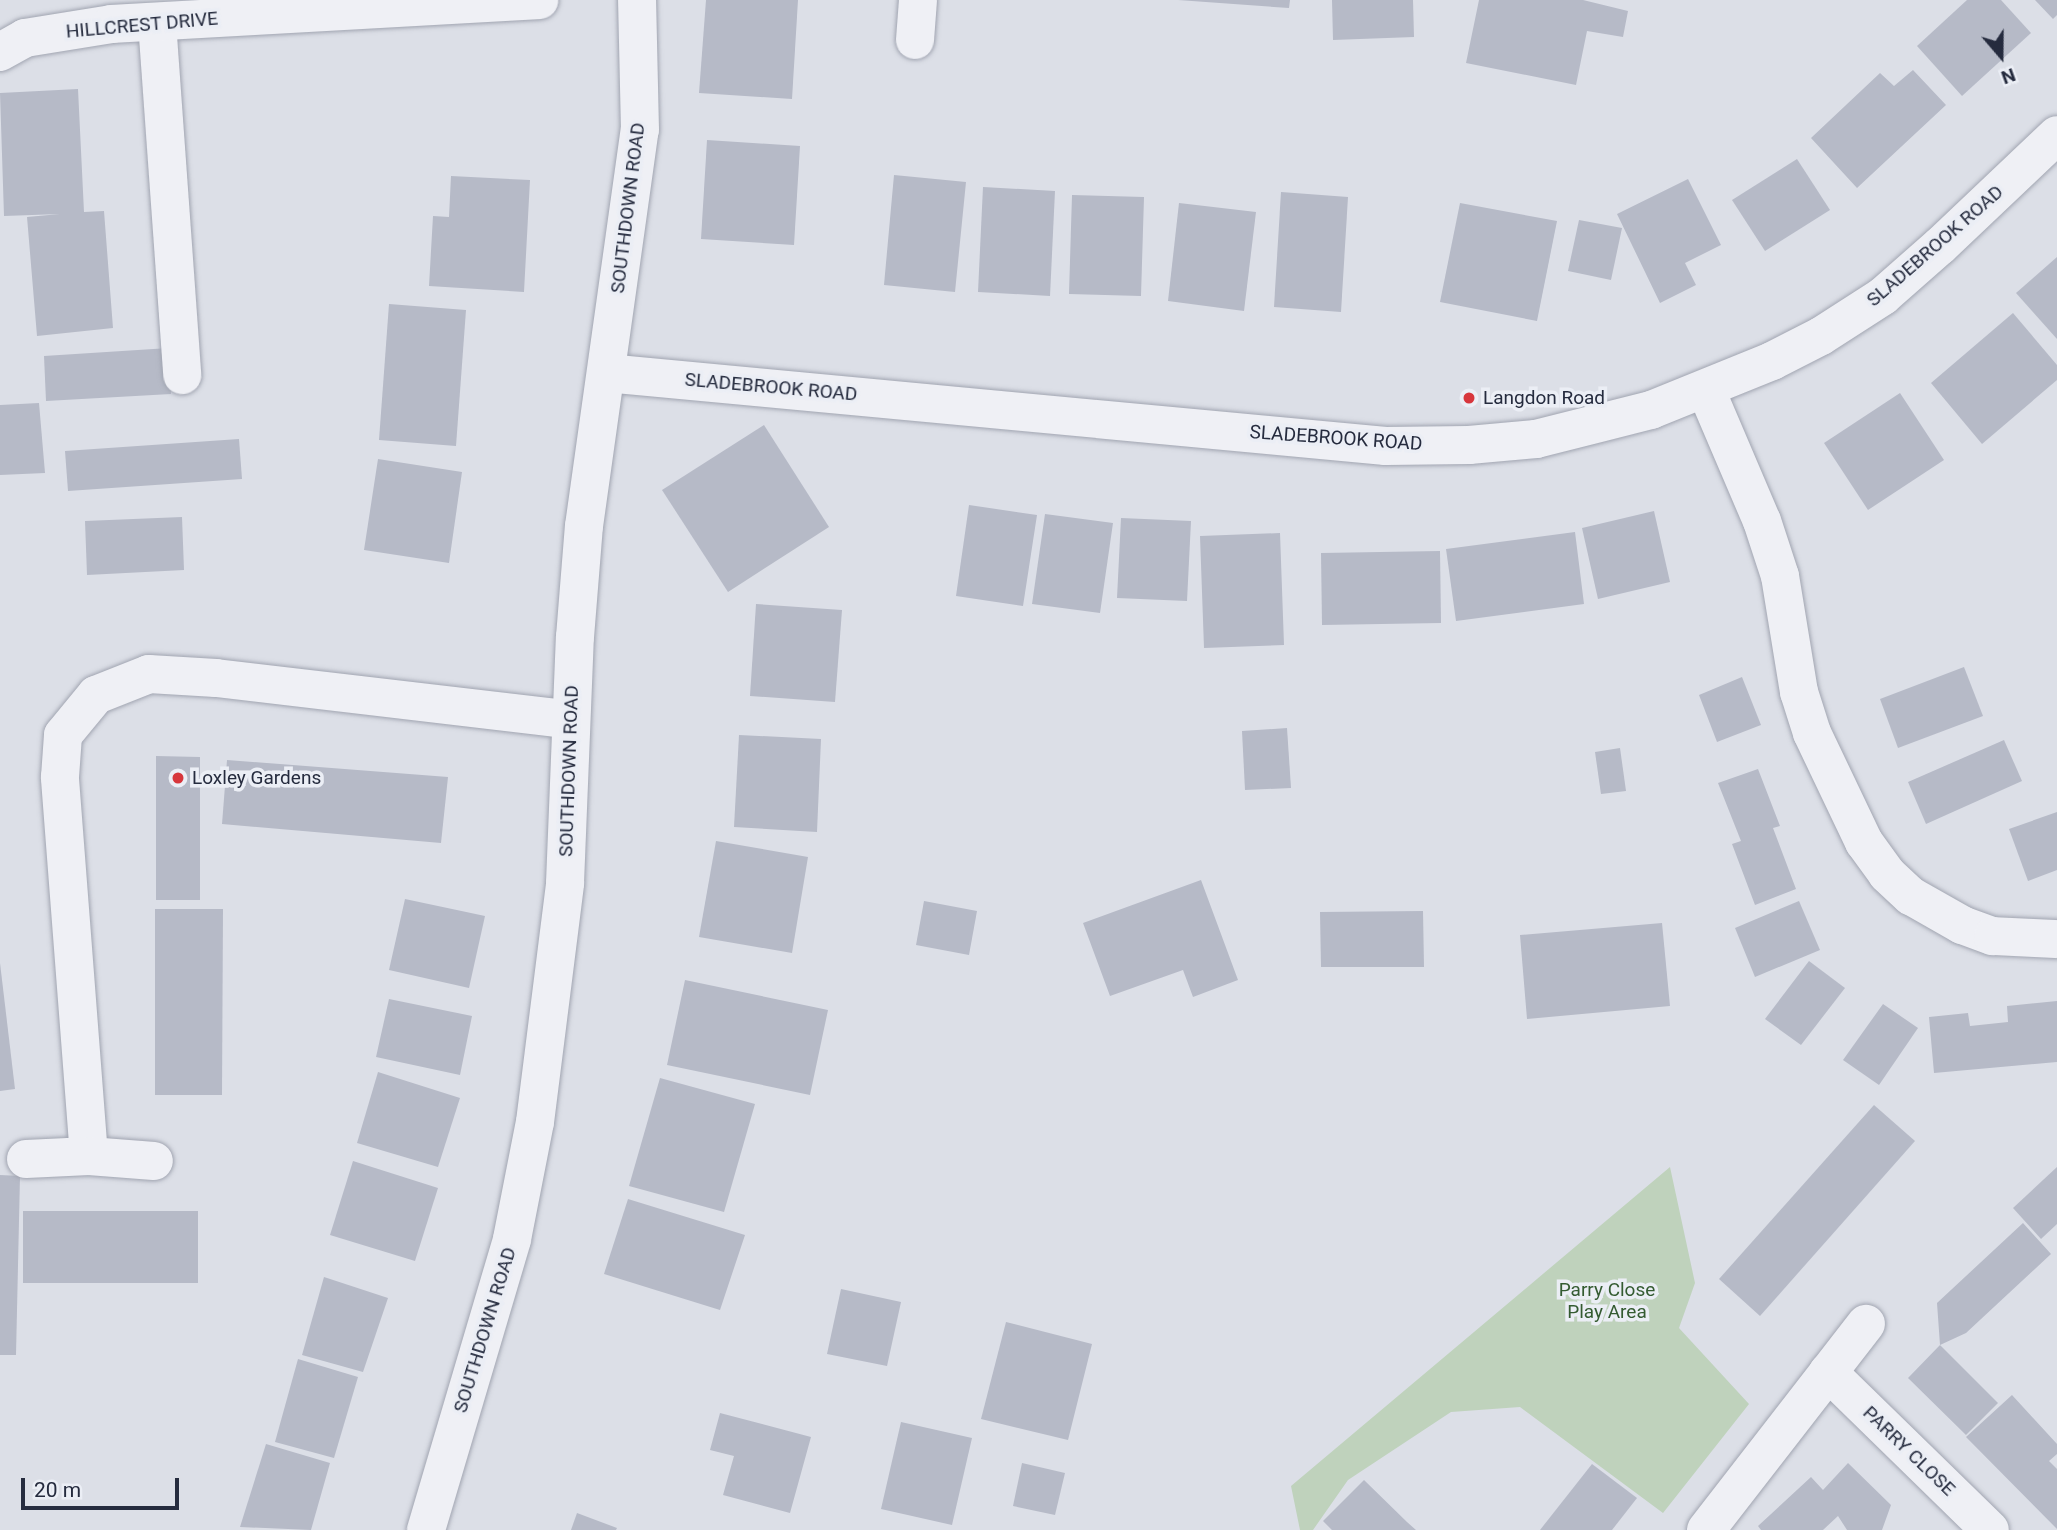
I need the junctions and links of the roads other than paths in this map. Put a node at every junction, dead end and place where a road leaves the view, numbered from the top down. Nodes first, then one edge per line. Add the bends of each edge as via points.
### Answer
1 (538, 0) edge
2 (637, 0) edge
3 (918, 0) edge
4 (157, 22) junction
5 (915, 40) dead end
6 (0, 52) edge
7 (2057, 135) edge
8 (606, 373) junction
9 (181, 375) dead end
10 (1706, 390) junction
11 (571, 720) junction
12 (2057, 939) edge
13 (89, 1156) junction
14 (26, 1158) dead end
15 (154, 1161) dead end
16 (1866, 1324) dead end
17 (1828, 1372) junction
18 (426, 1530) edge
19 (1706, 1530) edge
20 (1990, 1530) edge

1 - 4 street, HILLCREST DRIVE
2 - 8 street, SOUTHDOWN ROAD via 640,130
3 - 5 street
4 - 6 street, HILLCREST DRIVE via 111,24 25,38
4 - 9 street
7 - 10 street, SLADEBROOK ROAD via 1883,296 1821,336
8 - 10 street, SLADEBROOK ROAD via 1386,446 1536,439 1599,425
8 - 11 street, SOUTHDOWN ROAD via 584,526
10 - 12 street via 1762,521 1780,576 1799,692 1812,733 1864,842 1887,874 1911,895 1962,925 1993,936
11 - 13 street via 229,679 149,674 96,695 63,735 60,777
11 - 18 street, SOUTHDOWN ROAD via 565,883 535,1122 512,1239
13 - 14 street
13 - 15 street
16 - 17 street
17 - 19 street
17 - 20 street, PARRY CLOSE

